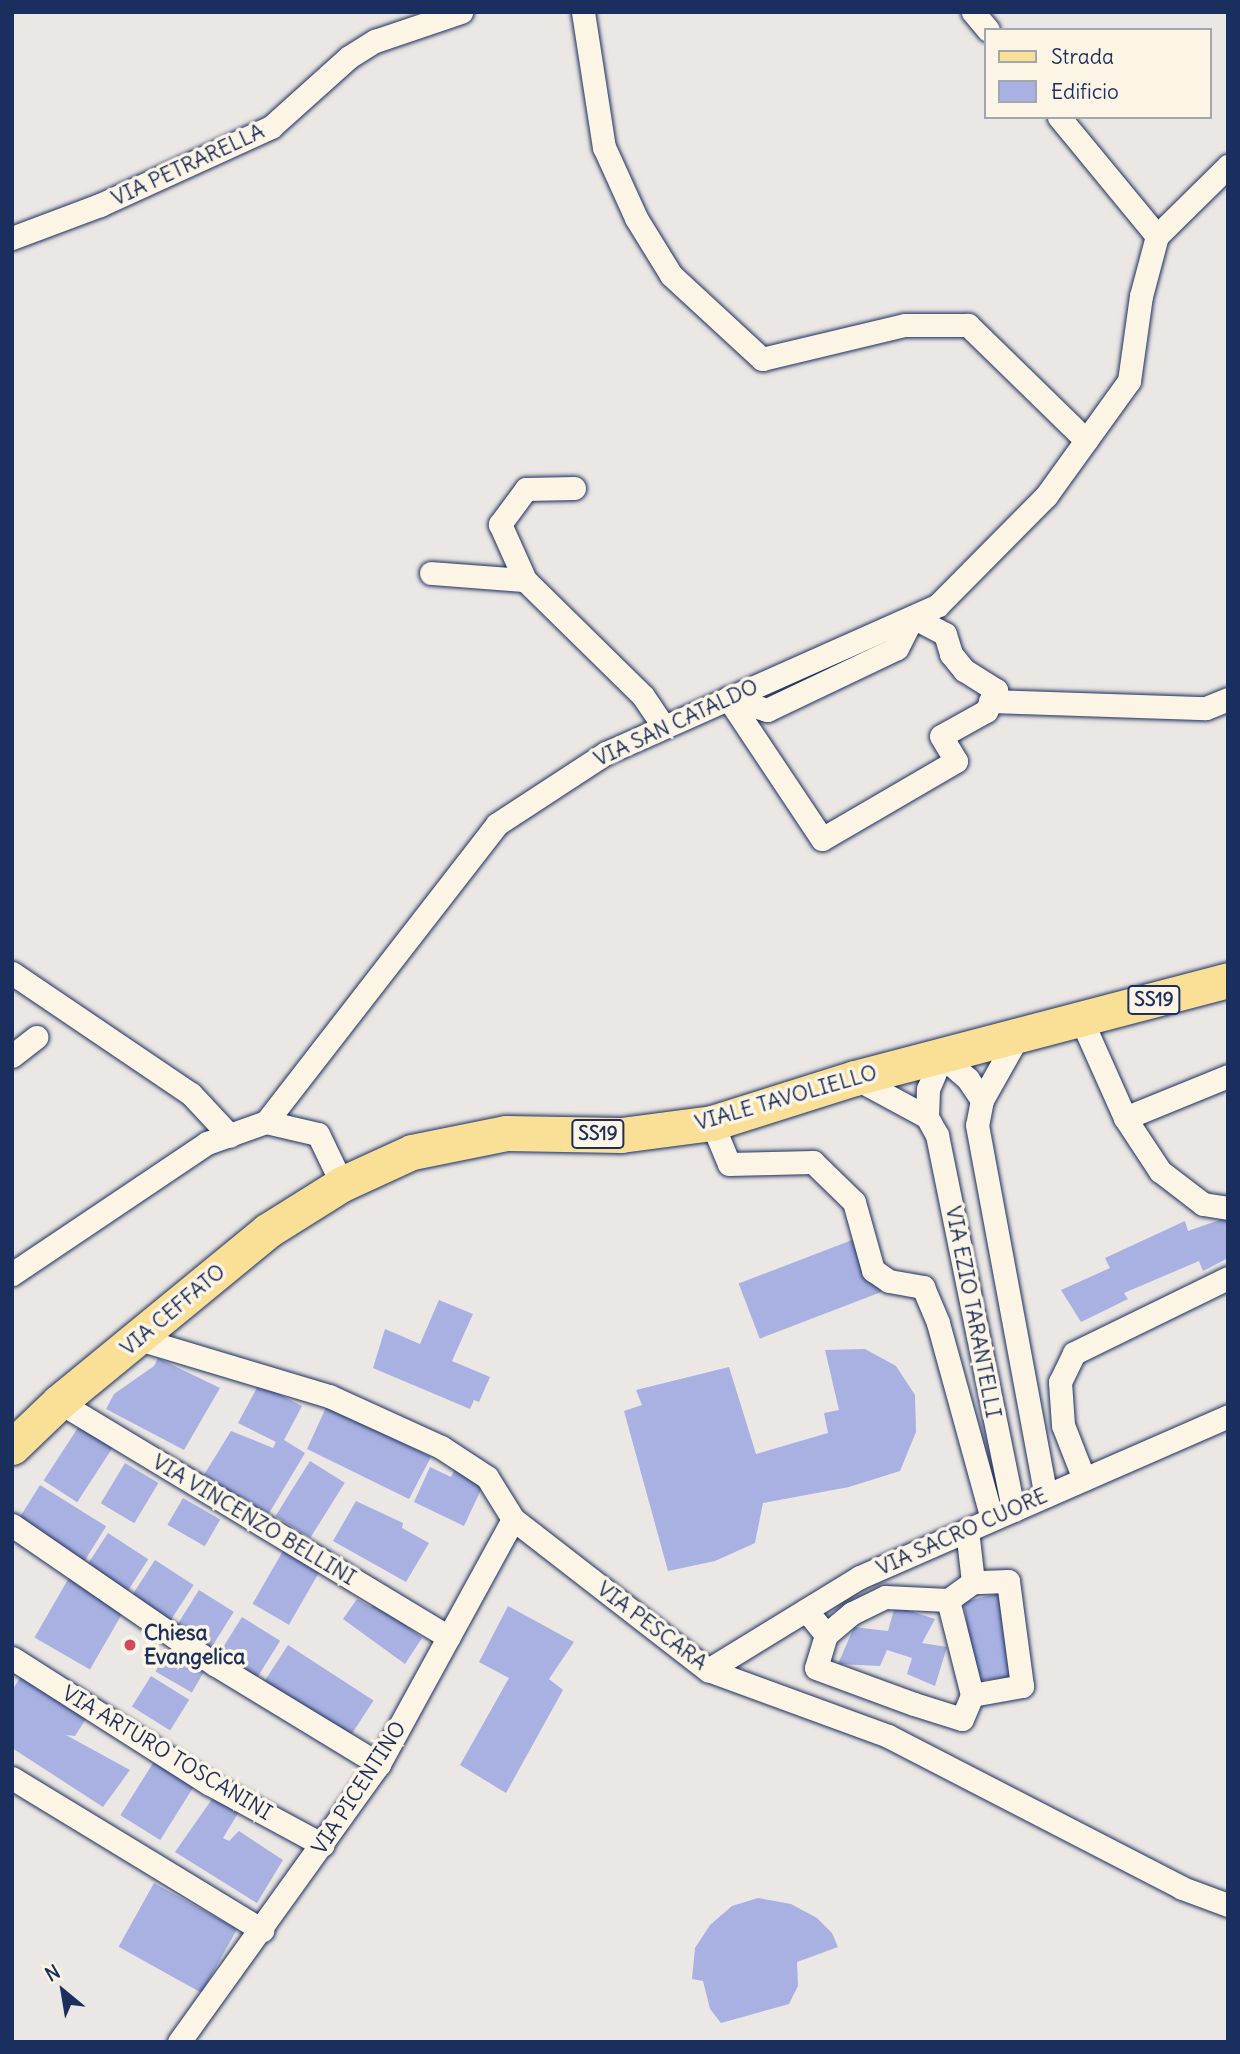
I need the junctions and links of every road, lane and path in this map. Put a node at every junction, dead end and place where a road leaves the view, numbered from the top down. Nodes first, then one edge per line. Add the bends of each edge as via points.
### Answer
1 (461, 12) edge
2 (583, 12) edge
3 (973, 12) edge
4 (986, 28) edge
5 (1061, 119) edge
6 (1228, 166) edge
7 (1157, 236) junction
8 (12, 239) edge
9 (1086, 440) junction
10 (574, 488) dead end
11 (430, 573) dead end
12 (525, 580) junction
13 (913, 617) junction
14 (728, 698) junction
15 (1228, 699) edge
16 (990, 701) junction
17 (664, 727) junction
18 (12, 973) edge
19 (1228, 980) edge
20 (1081, 1019) junction
21 (1018, 1036) junction
22 (36, 1037) dead end
23 (12, 1056) edge
24 (942, 1056) junction
25 (1228, 1076) edge
26 (855, 1078) junction
27 (982, 1100) junction
28 (927, 1117) junction
29 (1125, 1118) junction
30 (266, 1122) junction
31 (712, 1123) junction
32 (230, 1136) junction
33 (342, 1184) junction
34 (1228, 1194) edge
35 (1203, 1204) junction
36 (1228, 1208) edge
37 (12, 1274) edge
38 (1228, 1278) edge
39 (139, 1339) junction
40 (59, 1402) junction
41 (1228, 1416) edge
42 (12, 1447) edge
43 (1084, 1479) junction
44 (1046, 1496) junction
45 (1013, 1510) junction
46 (513, 1518) junction
47 (992, 1519) junction
48 (12, 1525) edge
49 (967, 1530) junction
50 (973, 1582) junction
51 (948, 1600) junction
52 (806, 1610) junction
53 (826, 1635) junction
54 (449, 1637) junction
55 (12, 1658) edge
56 (708, 1670) junction
57 (972, 1695) junction
58 (379, 1764) junction
59 (12, 1778) edge
60 (323, 1845) junction
61 (1228, 1905) edge
62 (262, 1930) junction
63 (179, 2042) edge

1 - 8 street, VIA PETRARELLA via 375,41 349,57 271,128
2 - 9 street via 604,147 636,218 671,275 762,359 905,325 968,325
3 - 4 street
5 - 7 street
6 - 7 street
7 - 9 street, VIA SAN CATALDO via 1141,296 1129,381
9 - 13 street, VIA SAN CATALDO via 1046,496 938,605
10 - 12 street via 526,489 500,524
11 - 12 street
12 - 17 street via 643,696
13 - 14 street, VIA SAN CATALDO
13 - 16 street via 945,634 951,654 964,670 996,690
14 - 16 street via 822,839 956,761 941,736 986,711
14 - 17 street, VIA SAN CATALDO
15 - 16 street via 1206,708
17 - 30 street, VIA SAN CATALDO via 606,753 497,824
18 - 32 street via 191,1094
19 - 20 main road, VIALE TAVOLIELLO / SS19
20 - 21 main road, VIALE TAVOLIELLO / SS19
20 - 29 street
21 - 24 main road, VIALE TAVOLIELLO / SS19
21 - 27 street, VIA EZIO TARANTELLI
22 - 23 street
24 - 26 main road, VIALE TAVOLIELLO / SS19
24 - 27 street via 968,1079
24 - 28 street, VIA EZIO TARANTELLI via 928,1089
25 - 29 street
26 - 28 street
26 - 31 main road, VIALE TAVOLIELLO / SS19
27 - 44 street, VIA EZIO TARANTELLI via 977,1125
28 - 45 street, VIA EZIO TARANTELLI via 937,1135
29 - 35 street via 1160,1171
30 - 32 street
30 - 33 street via 318,1134
31 - 33 main road, VIALE TAVOLIELLO / SS19 via 621,1135 506,1133 412,1152
31 - 47 street via 729,1164 813,1162 854,1202 873,1270 889,1281 923,1287 938,1323
32 - 37 street via 206,1143
33 - 39 main road, VIA CEFFATO / SS19 via 267,1231
34 - 35 street
35 - 36 street
38 - 43 street via 1074,1353 1060,1382 1063,1425
39 - 40 main road, VIA CEFFATO / SS19
39 - 46 street, VIA PESCARA via 329,1396 410,1432 487,1477
40 - 42 main road, VIA CEFFATO / SS19
40 - 54 street, VIA VINCENZO BELLINI
41 - 43 street, VIA SACRO CUORE
43 - 44 street, VIA SACRO CUORE
44 - 45 street, VIA SACRO CUORE
45 - 47 street, VIA SACRO CUORE
46 - 54 street, VIA PICENTINO
46 - 56 street, VIA PESCARA
47 - 49 street, VIA SACRO CUORE
48 - 58 street via 216,1665
49 - 50 street
49 - 52 street, VIA SACRO CUORE via 860,1577
50 - 51 street
50 - 57 street via 1008,1581 1022,1686
51 - 53 street via 885,1597 852,1613
51 - 57 street
52 - 53 street
52 - 56 street, VIA SACRO CUORE
53 - 57 street via 816,1668 962,1718
54 - 58 street, VIA PICENTINO
55 - 60 street, VIA ARTURO TOSCANINI via 211,1784
56 - 61 street, VIA PESCARA via 888,1736 1182,1888
58 - 60 street, VIA PICENTINO
59 - 62 street
60 - 62 street, VIA PICENTINO
62 - 63 street, VIA PICENTINO

